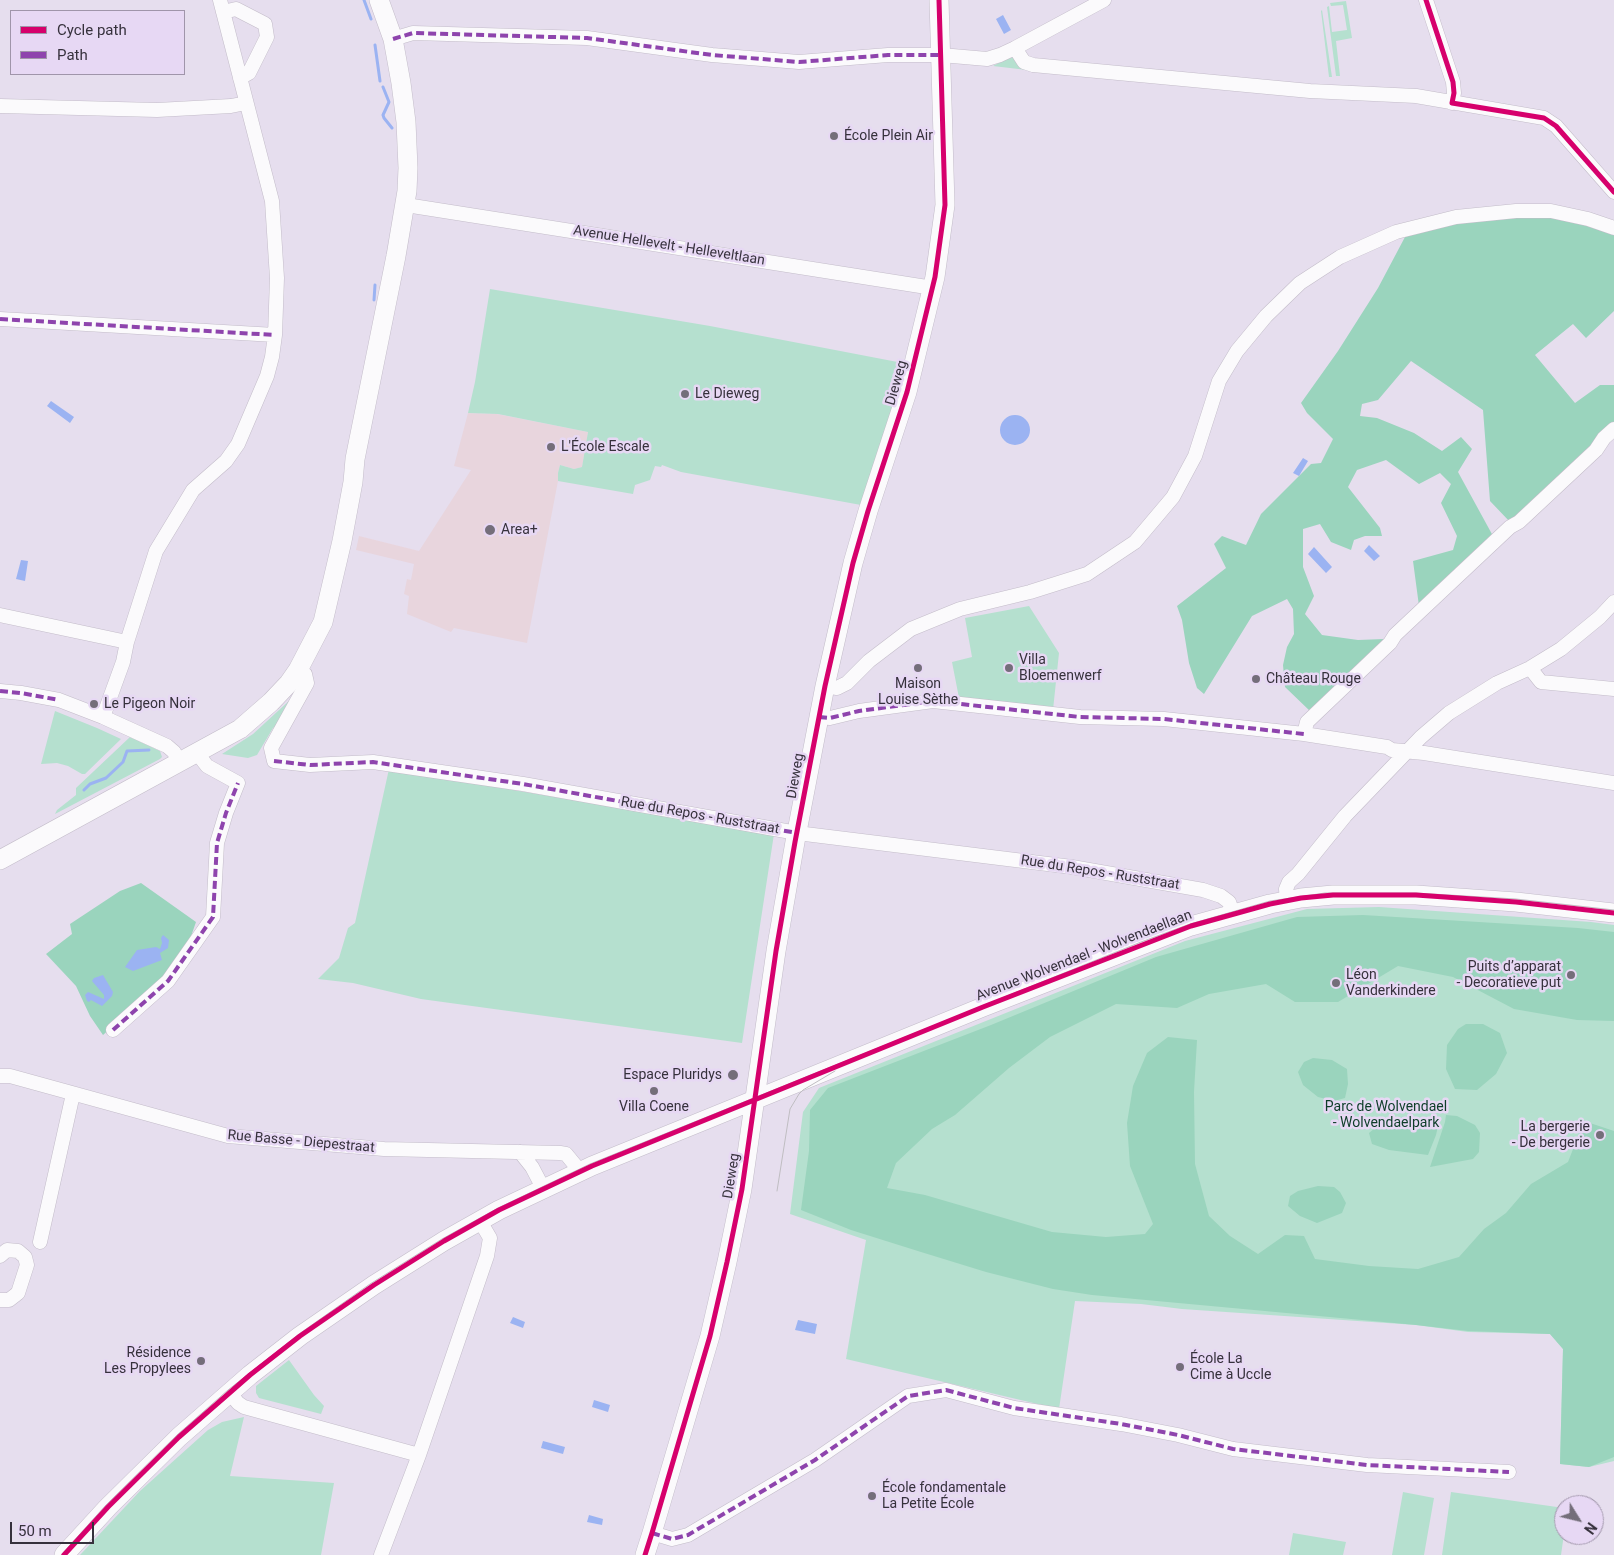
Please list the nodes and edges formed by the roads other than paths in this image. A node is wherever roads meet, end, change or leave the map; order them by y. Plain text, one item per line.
1 (379, 0) edge
2 (389, 0) edge
3 (939, 0) edge
4 (1104, 0) edge
5 (1426, 0) edge
6 (222, 6) edge
7 (390, 32) junction
8 (1015, 48) junction
9 (941, 55) junction
10 (240, 78) junction
11 (246, 102) junction
12 (1452, 103) junction
13 (0, 106) edge
14 (1613, 188) edge
15 (406, 205) junction
16 (1614, 228) edge
17 (933, 288) junction
18 (0, 319) edge
19 (275, 335) junction
20 (1614, 429) edge
21 (1614, 602) edge
22 (0, 615) edge
23 (126, 642) junction
24 (1530, 668) junction
25 (298, 670) junction
26 (825, 686) junction
27 (1614, 688) edge
28 (0, 691) edge
29 (103, 717) junction
30 (819, 717) junction
31 (1304, 734) junction
32 (1406, 752) junction
33 (197, 753) junction
34 (179, 762) junction
35 (1614, 783) edge
36 (797, 833) junction
37 (0, 860) edge
38 (1294, 899) junction
39 (1234, 913) junction
40 (1614, 913) edge
41 (113, 1030) dead end
42 (0, 1076) edge
43 (73, 1094) junction
44 (755, 1100) junction
45 (520, 1152) junction
46 (580, 1171) junction
47 (543, 1188) junction
48 (480, 1221) junction
49 (40, 1242) dead end
50 (0, 1256) edge
51 (0, 1300) edge
52 (230, 1392) junction
53 (419, 1455) junction
54 (1509, 1472) dead end
55 (652, 1533) junction
56 (64, 1555) edge
57 (381, 1555) edge
58 (645, 1555) edge

1 - 7 street
2 - 7 street
3 - 9 street, Dieweg
4 - 8 street
5 - 12 street
6 - 10 street
6 - 10 street
7 - 9 street
7 - 15 street
8 - 9 street
8 - 12 street
9 - 17 street, Dieweg
10 - 11 street
11 - 13 street
11 - 19 street
12 - 14 street
15 - 17 street, Avenue Hellevelt - Helleveltlaan
15 - 25 street
16 - 26 street
17 - 26 street, Dieweg
18 - 19 street
19 - 23 street
20 - 31 street
21 - 24 street
22 - 23 street
23 - 29 street
24 - 27 street
24 - 32 street
25 - 33 street
25 - 36 street, Rue du Repos - Ruststraat
26 - 30 street, Dieweg
28 - 29 street
29 - 34 street
30 - 31 street
30 - 36 street, Dieweg
31 - 32 street
32 - 35 street
32 - 38 street
33 - 34 street
33 - 41 street
34 - 37 street
36 - 39 street, Rue du Repos - Ruststraat
36 - 44 street, Dieweg
38 - 39 street, Avenue Wolvendael - Wolvendaellaan
38 - 40 street, Avenue Wolvendael - Wolvendaellaan
39 - 44 street, Avenue Wolvendael - Wolvendaellaan
42 - 43 street, Rue Basse - Diepestraat
43 - 45 street, Rue Basse - Diepestraat
43 - 49 street
44 - 46 street, Avenue Wolvendael - Wolvendaellaan
44 - 55 street, Dieweg
45 - 46 street, Rue Basse - Diepestraat
45 - 47 street
46 - 47 street, Avenue Wolvendael - Wolvendaellaan
47 - 48 street, Avenue Wolvendael - Wolvendaellaan
48 - 52 street, Avenue Wolvendael - Wolvendaellaan
48 - 53 street
50 - 51 street
52 - 53 street
52 - 56 street, Avenue Wolvendael - Wolvendaellaan
53 - 57 street
54 - 55 street
55 - 58 street, Dieweg

